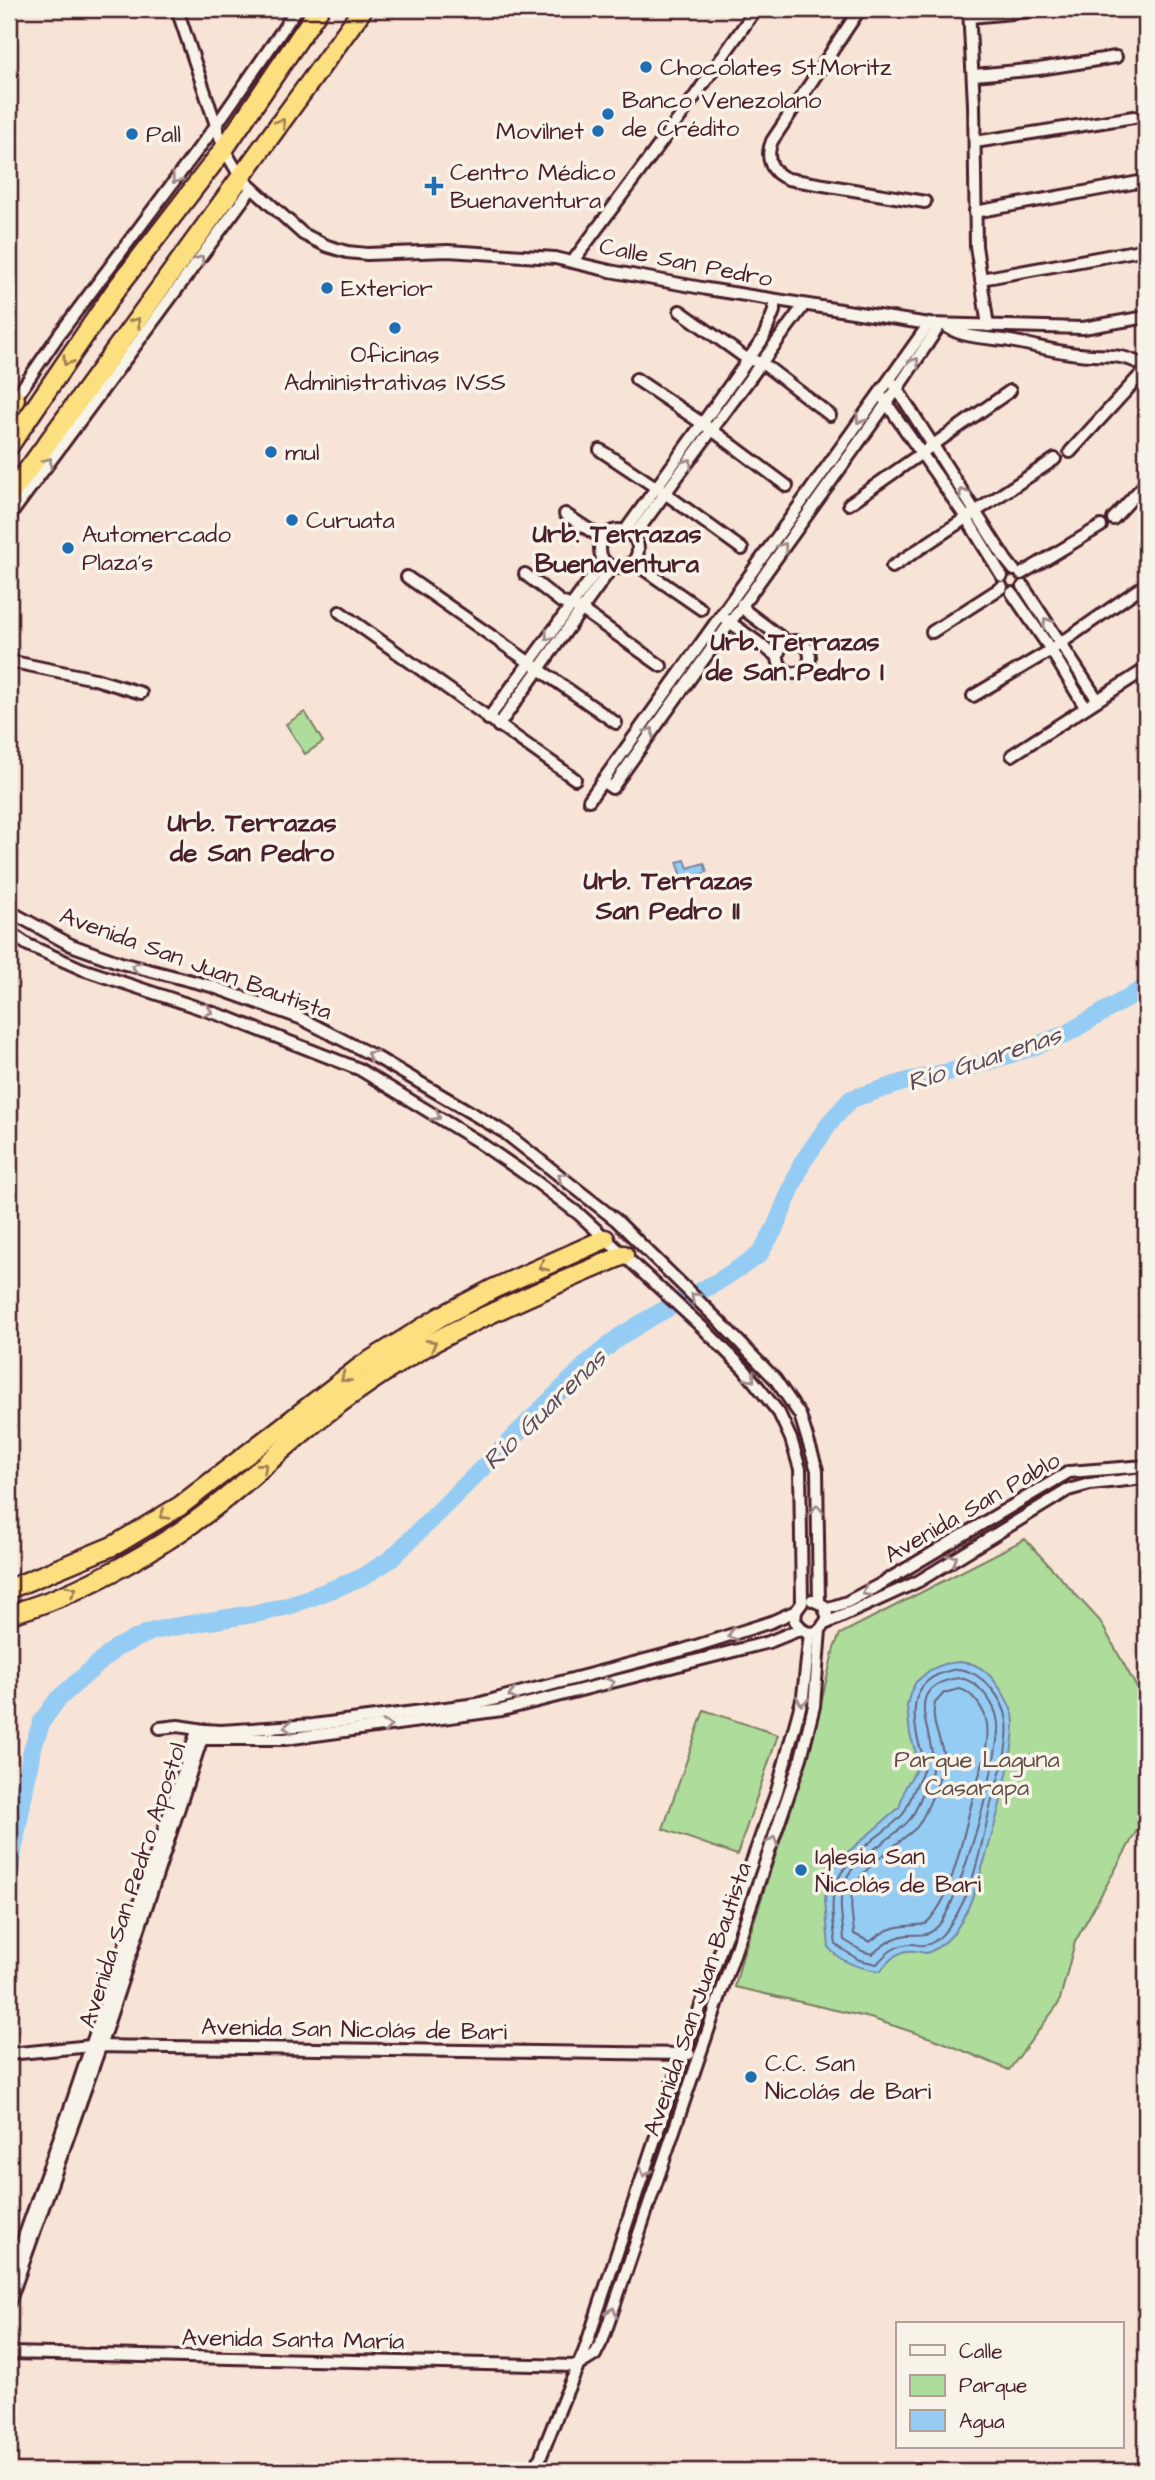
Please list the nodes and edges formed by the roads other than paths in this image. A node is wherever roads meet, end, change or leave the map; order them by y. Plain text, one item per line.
1 (177, 9) edge
2 (298, 9) edge
3 (319, 9) edge
4 (363, 9) edge
5 (756, 9) edge
6 (860, 9) edge
7 (1053, 9) edge
8 (969, 13) edge
9 (1116, 57) dead end
10 (974, 75) junction
11 (1134, 117) dead end
12 (217, 124) junction
13 (975, 142) junction
14 (224, 149) junction
15 (1139, 182) dead end
16 (246, 183) junction
17 (925, 202) dead end
18 (975, 212) junction
19 (229, 218) joint
20 (1146, 248) edge
21 (573, 261) junction
22 (981, 279) junction
23 (774, 300) junction
24 (804, 305) junction
25 (680, 311) dead end
26 (1146, 317) edge
27 (938, 325) junction
28 (988, 326) junction
29 (747, 359) junction
30 (762, 363) junction
31 (1146, 369) edge
32 (889, 378) junction
33 (636, 379) dead end
34 (897, 389) junction
35 (1010, 391) dead end
36 (880, 392) junction
37 (886, 403) junction
38 (11, 407) edge
39 (830, 415) dead end
40 (702, 423) junction
41 (712, 430) junction
42 (9, 446) edge
43 (927, 448) junction
44 (600, 450) dead end
45 (1070, 452) dead end
46 (1055, 459) dead end
47 (1146, 483) edge
48 (787, 486) dead end
49 (661, 491) junction
50 (9, 496) edge
51 (849, 504) dead end
52 (565, 514) dead end
53 (971, 515) junction
54 (9, 517) edge
55 (1113, 519) dead end
56 (1101, 526) dead end
57 (629, 534) junction
58 (603, 539) junction
59 (742, 549) dead end
60 (633, 562) junction
61 (608, 564) junction
62 (892, 567) dead end
63 (525, 574) dead end
64 (407, 577) dead end
65 (1019, 577) junction
66 (1005, 585) junction
67 (1140, 588) dead end
68 (742, 604) junction
69 (577, 607) junction
70 (701, 609) dead end
71 (340, 612) dead end
72 (727, 618) junction
73 (932, 632) dead end
74 (787, 642) junction
75 (1056, 646) junction
76 (778, 655) junction
77 (9, 661) edge
78 (534, 666) junction
79 (661, 666) dead end
80 (1146, 669) edge
81 (141, 693) dead end
82 (973, 696) dead end
83 (1097, 699) junction
84 (1085, 706) junction
85 (493, 722) junction
86 (616, 723) dead end
87 (1012, 755) dead end
88 (616, 770) junction
89 (575, 779) dead end
90 (602, 781) junction
91 (589, 800) dead end
92 (9, 911) edge
93 (9, 932) edge
94 (630, 1234) junction
95 (605, 1238) junction
96 (624, 1255) junction
97 (1146, 1466) edge
98 (1086, 1470) junction
99 (1146, 1479) edge
100 (1090, 1484) junction
101 (9, 1590) edge
102 (822, 1606) junction
103 (799, 1607) junction
104 (9, 1614) edge
105 (815, 1629) junction
106 (160, 1728) dead end
107 (204, 1730) junction
108 (196, 1744) junction
109 (96, 2047) junction
110 (9, 2054) edge
111 (684, 2054) junction
112 (699, 2054) junction
113 (9, 2279) edge
114 (9, 2303) edge
115 (9, 2353) edge
116 (576, 2366) junction
117 (536, 2471) edge

1 - 12 street, Calle San Pedro
2 - 12 street
3 - 14 highway
16 -> 4 highway
5 - 21 street
6 - 17 street
7 - 8 street
8 - 10 street
9 - 10 street
10 - 13 street
11 - 13 street
12 - 14 street, Calle San Pedro
12 -> 38 street
13 - 18 street
14 - 16 street, Calle San Pedro
14 -> 42 highway
15 - 18 street
16 - 19 highway
16 - 21 street, Calle San Pedro
50 -> 16 highway
18 - 22 street
54 -> 19 street
20 - 22 street
21 - 23 street, Calle San Pedro
22 - 28 street
23 - 24 street, Calle San Pedro
23 - 29 street
24 - 27 street, Calle San Pedro
24 - 30 street
25 - 29 street
26 - 28 street, Calle San Pedro
27 - 28 street, Calle San Pedro
27 - 31 street
27 - 32 street
34 -> 27 street
29 - 30 street
29 - 40 street
30 - 39 street
30 - 41 street
31 - 45 street
32 - 34 street
32 - 36 street
33 - 40 street
34 - 37 street
34 - 43 street
35 - 43 street
36 - 37 street
36 -> 72 street
37 - 43 street
68 -> 37 street
40 - 41 street
40 - 49 street
41 - 48 street
49 -> 41 street
43 - 51 street
43 - 53 street
44 - 49 street
46 - 53 street
47 - 55 street
49 - 57 street
49 - 59 street
52 - 58 street
53 - 62 street
53 - 65 street
53 - 66 street
56 - 65 street
57 - 58 street
57 - 60 street
58 - 61 street
60 - 61 street
60 - 70 street
61 - 69 street
63 - 69 street
64 - 78 street
65 - 66 street
65 - 66 street
75 -> 65 street
66 - 73 street
66 - 75 street
67 - 75 street
68 - 72 street
68 - 74 street
69 - 78 street
69 - 79 street
71 - 85 street
72 - 76 street
72 - 88 street
74 - 76 street
74 - 76 street
75 - 82 street
75 - 83 street
75 - 84 street
77 - 81 street
78 - 85 street
78 - 86 street
80 - 83 street
83 - 84 street
84 - 87 street
85 - 89 street
88 - 90 street
88 - 90 street
90 - 91 street
94 -> 92 street, Avenida San Juan Bautista
93 -> 95 street, Avenida San Juan Bautista
94 - 95 street
94 - 96 street
102 -> 94 street, Avenida San Juan Bautista
95 - 96 street, Avenida San Juan Bautista
95 -> 101 highway
96 -> 103 street, Avenida San Juan Bautista
104 -> 96 highway
97 - 98 street, Avenida San Pablo
98 - 100 street
98 -> 102 street, Avenida San Pablo
99 - 100 street, Avenida San Pablo
105 -> 100 street, Avenida San Pablo
102 - 103 street
102 - 105 street, Avenida San Juan Bautista
103 - 105 street, Avenida San Juan Bautista
103 -> 107 street, Avenida San Pedro Apostol
108 -> 105 street, Avenida San Pedro Apostol
105 -> 111 street, Avenida San Juan Bautista
112 -> 105 street, Avenida San Juan Bautista
106 - 107 street
107 - 108 street, Avenida San Pedro Apostol
108 - 109 street, Avenida San Pedro Apostol
109 - 110 street, Avenida San Nicolás de Bari
109 - 111 street, Avenida San Nicolás de Bari
109 - 113 street, Avenida San Pedro Apostol
109 - 114 street, Avenida San Pedro Apostol
111 - 112 street, Avenida San Nicolás de Bari
111 -> 116 street, Avenida San Juan Bautista
116 -> 112 street, Avenida San Juan Bautista
115 - 116 street, Avenida Santa María
116 - 117 street, Avenida San Juan Bautista

